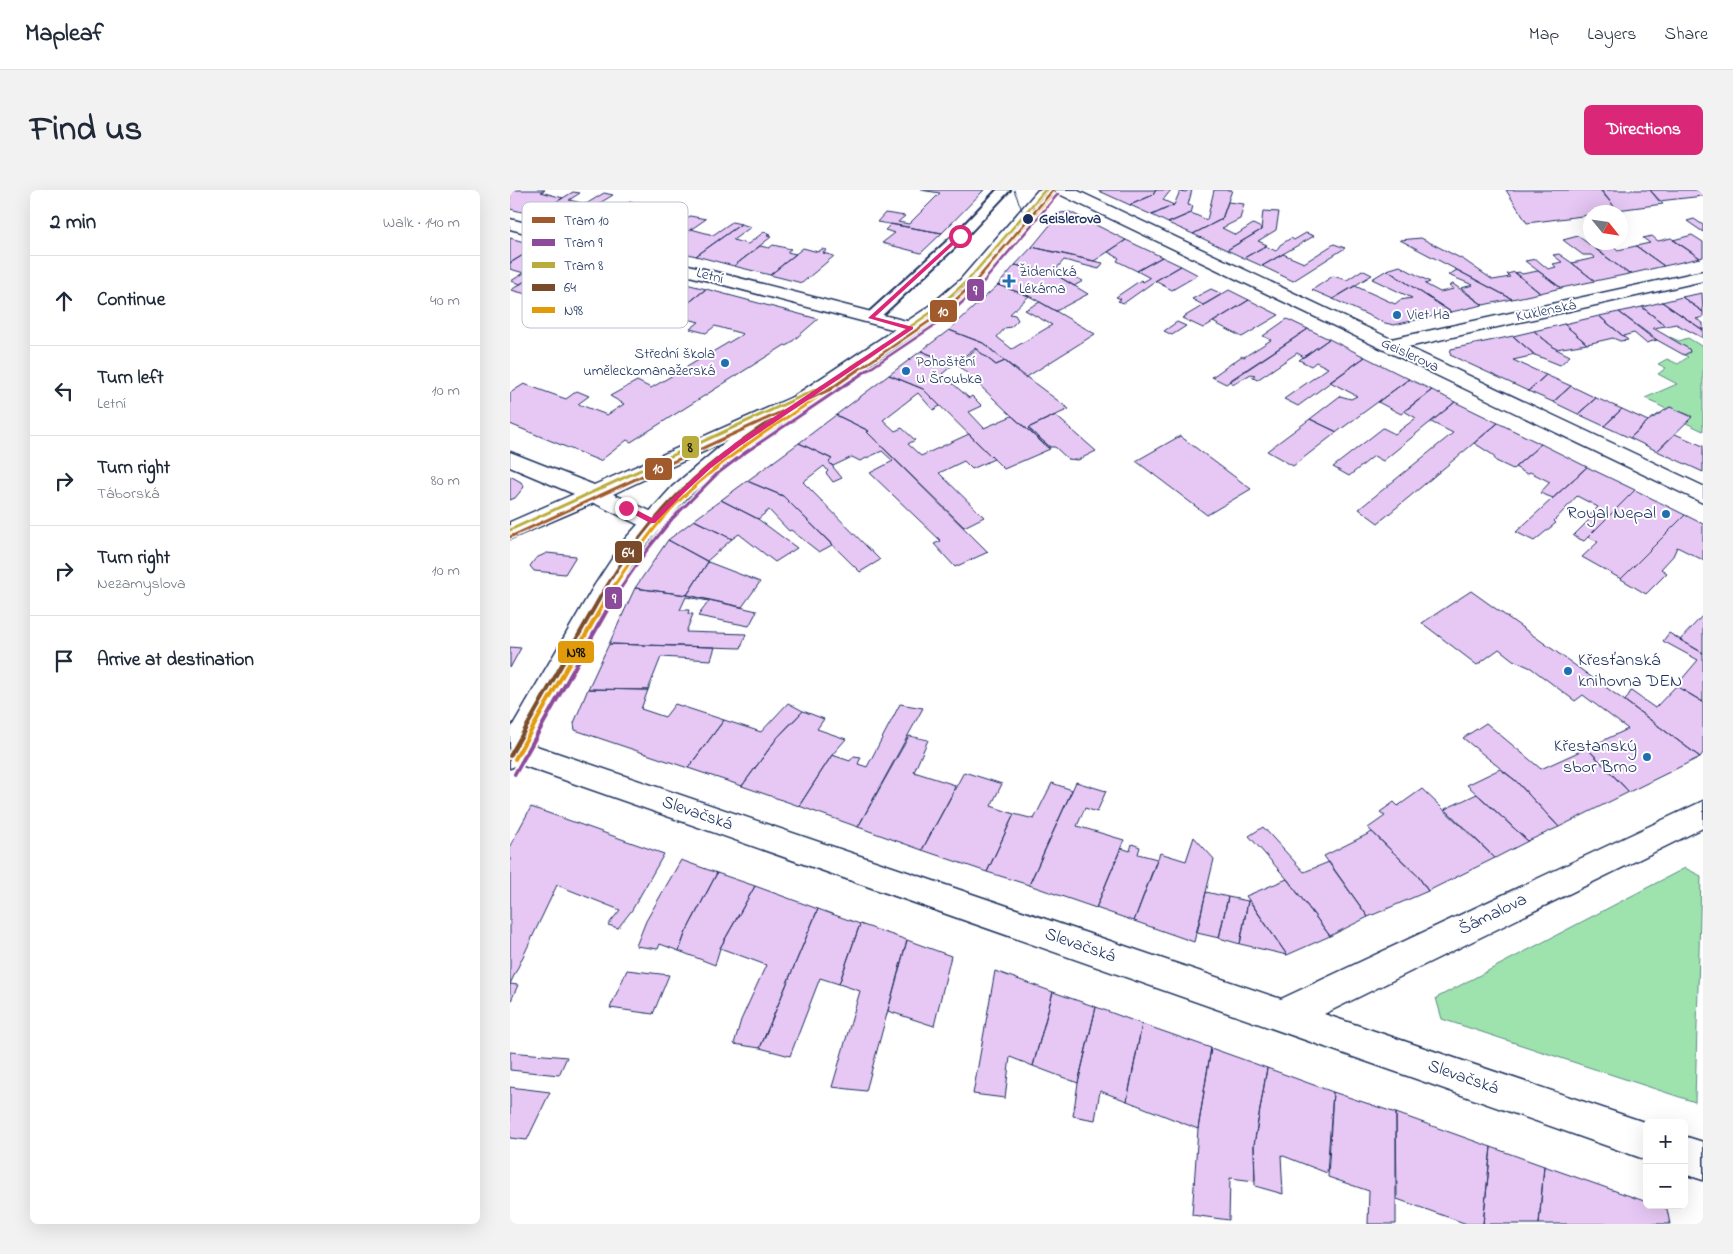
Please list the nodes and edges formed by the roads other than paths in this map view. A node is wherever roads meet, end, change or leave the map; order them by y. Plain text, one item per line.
1 (1004, 190) edge
2 (1047, 190) edge
3 (1063, 190) edge
4 (688, 270) edge
5 (1703, 276) edge
6 (871, 318) junction
7 (911, 328) junction
8 (1390, 346) junction
9 (813, 394) junction
10 (510, 459) edge
11 (594, 494) junction
12 (1703, 495) edge
13 (653, 522) junction
14 (510, 531) edge
15 (511, 753) edge
16 (1703, 814) edge
17 (1283, 1016) junction
18 (1643, 1141) edge
19 (1688, 1156) edge
20 (1703, 1161) edge

1 - 6 lane
2 - 7 street
3 - 8 street, Geislerova
4 - 6 street, Letní
5 - 8 street, Kuklenská
6 - 7 street, Letní
7 - 9 street
8 - 12 street, Geislerova
9 - 11 street
9 - 13 street
10 - 11 street
11 - 13 street
11 - 14 street
13 - 15 street
15 - 17 street, Slevačská
16 - 17 street, Šámalova
17 - 18 street, Slevačská
19 - 20 street

